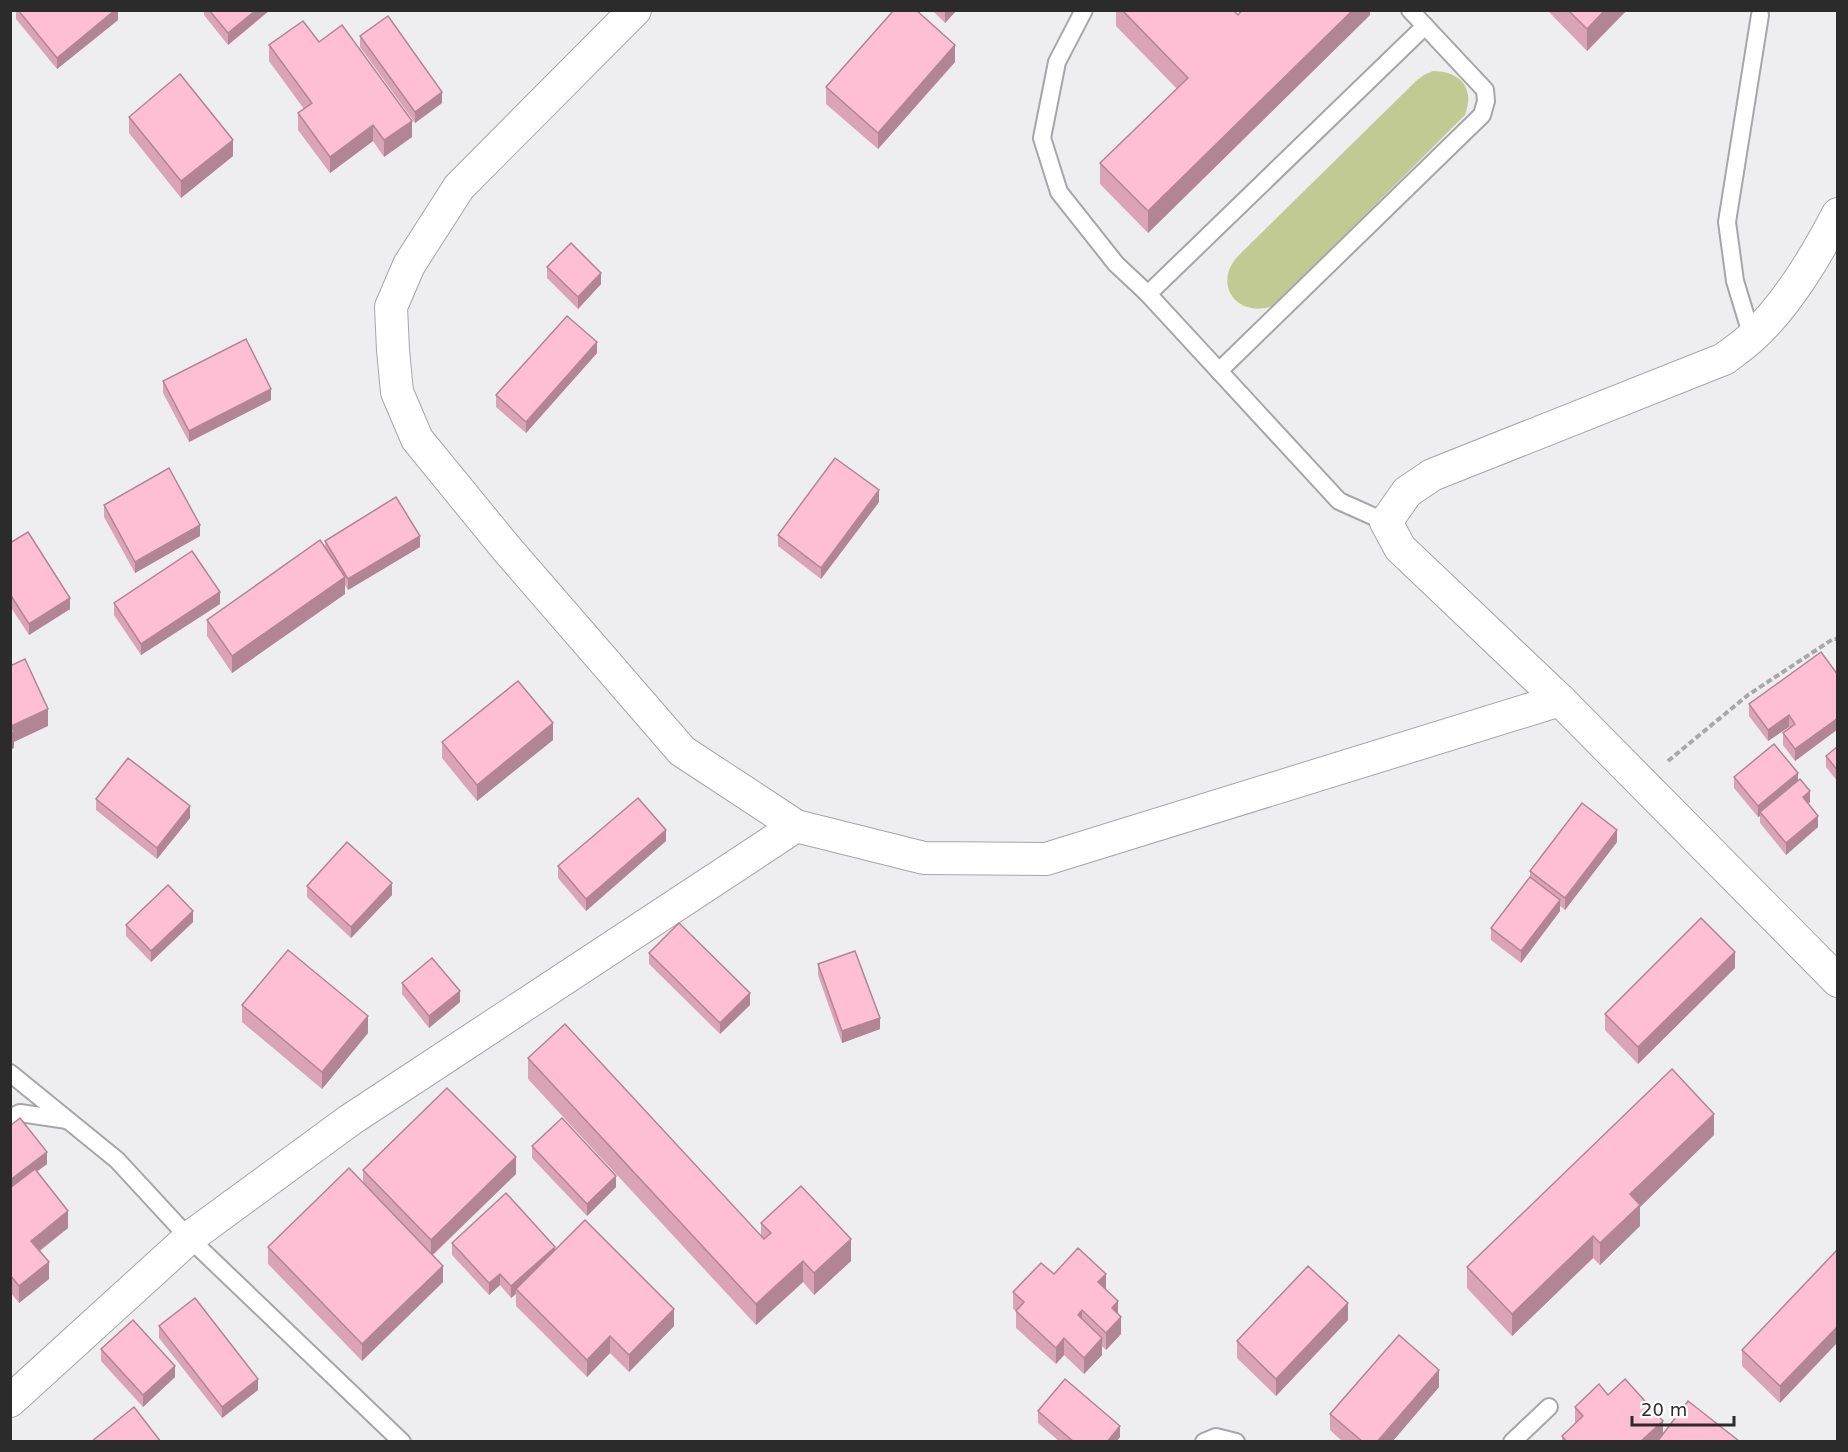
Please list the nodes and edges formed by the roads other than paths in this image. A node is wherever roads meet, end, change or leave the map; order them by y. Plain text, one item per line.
1 (635, 10) edge
2 (1084, 10) edge
3 (1410, 10) edge
4 (1760, 15) dead end
5 (1425, 26) junction
6 (1838, 214) edge
7 (1148, 294) junction
8 (1752, 337) junction
9 (1219, 371) junction
10 (1386, 522) junction
11 (1560, 700) junction
12 (796, 826) junction
13 (1838, 981) edge
14 (10, 1073) edge
15 (10, 1118) edge
16 (68, 1120) junction
17 (189, 1238) junction
18 (10, 1401) edge
19 (1549, 1407) dead end
20 (402, 1442) edge
21 (1204, 1442) edge
22 (1236, 1442) edge
23 (1512, 1442) edge

1 - 12 street
2 - 7 lane
3 - 5 lane
4 - 8 lane
5 - 7 lane
5 - 9 lane
6 - 8 street
7 - 9 lane
8 - 10 street
9 - 10 lane
10 - 11 street
11 - 12 street
11 - 13 street
12 - 17 street
14 - 16 lane
15 - 16 lane
16 - 17 lane
17 - 18 street
17 - 20 lane
19 - 23 lane
21 - 22 lane

